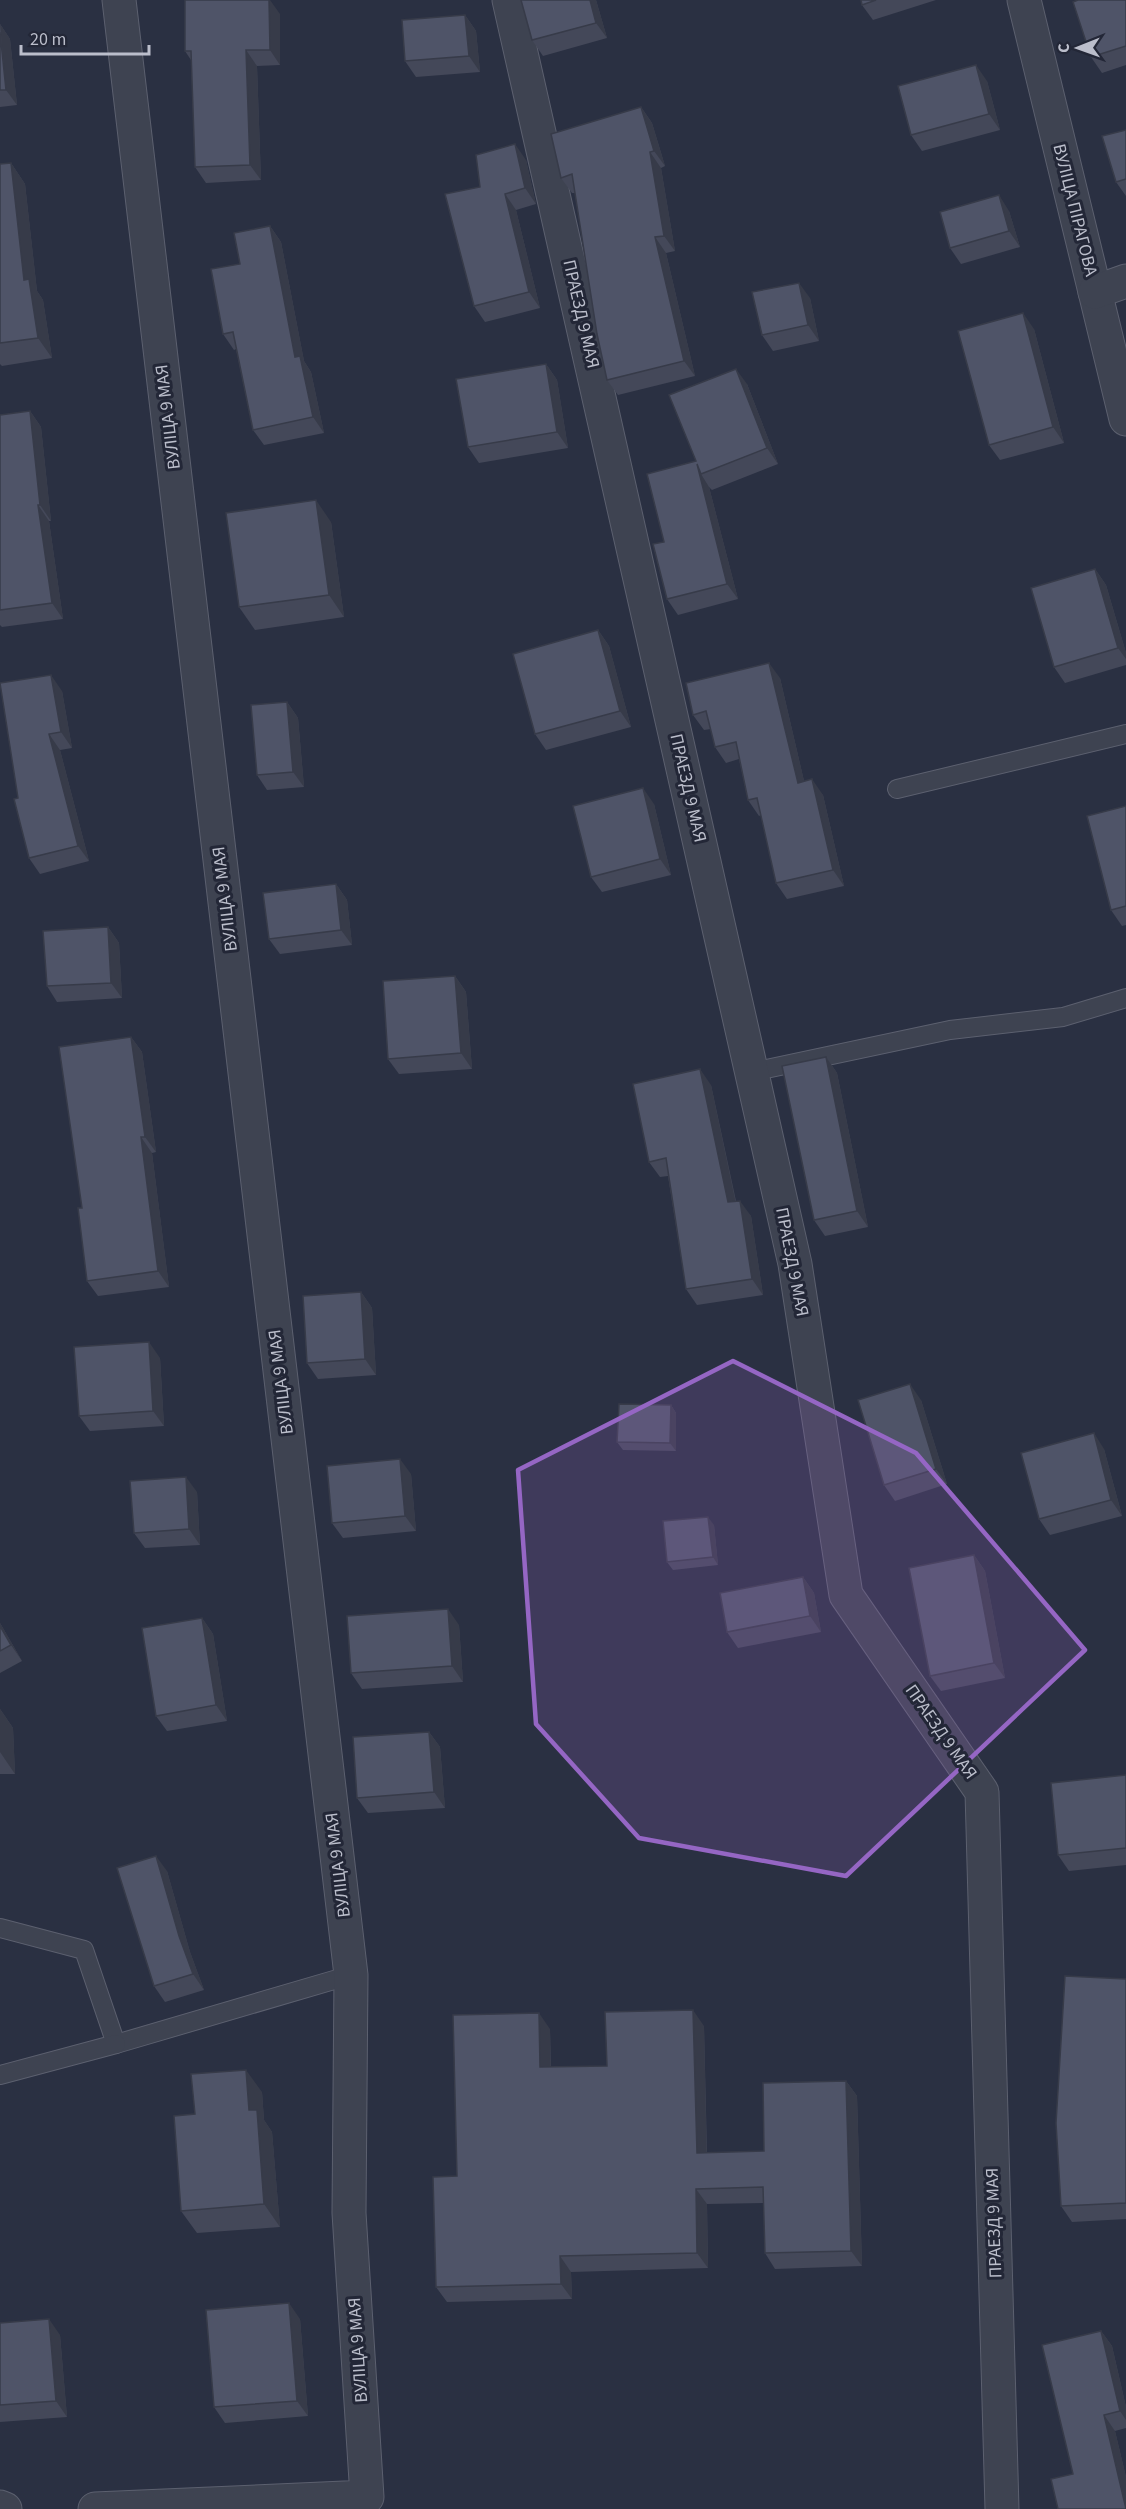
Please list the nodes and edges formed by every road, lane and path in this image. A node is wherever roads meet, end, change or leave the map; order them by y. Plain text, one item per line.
1 (119, 0) edge
2 (509, 0) edge
3 (1024, 0) edge
4 (1126, 281) edge
5 (1095, 292) junction
6 (1126, 419) edge
7 (1126, 734) edge
8 (897, 789) dead end
9 (1126, 998) edge
10 (752, 1072) junction
11 (0, 1928) edge
12 (351, 1975) junction
13 (116, 2044) junction
14 (0, 2075) edge
15 (0, 2507) edge
16 (6, 2509) edge
17 (96, 2509) edge
18 (1002, 2509) edge

1 - 12 street, ВУЛІЦА 9 МАЯ
2 - 10 street, ПРАЕЗД 9 МАЯ
3 - 5 street, ВУЛІЦА ПІРАГОВА
4 - 5 street
5 - 6 street, ВУЛІЦА ПІРАГОВА
7 - 8 lane
9 - 10 lane
10 - 18 street, ПРАЕЗД 9 МАЯ
11 - 13 lane
12 - 13 lane
12 - 17 street, ВУЛІЦА 9 МАЯ
13 - 14 lane
15 - 16 street

